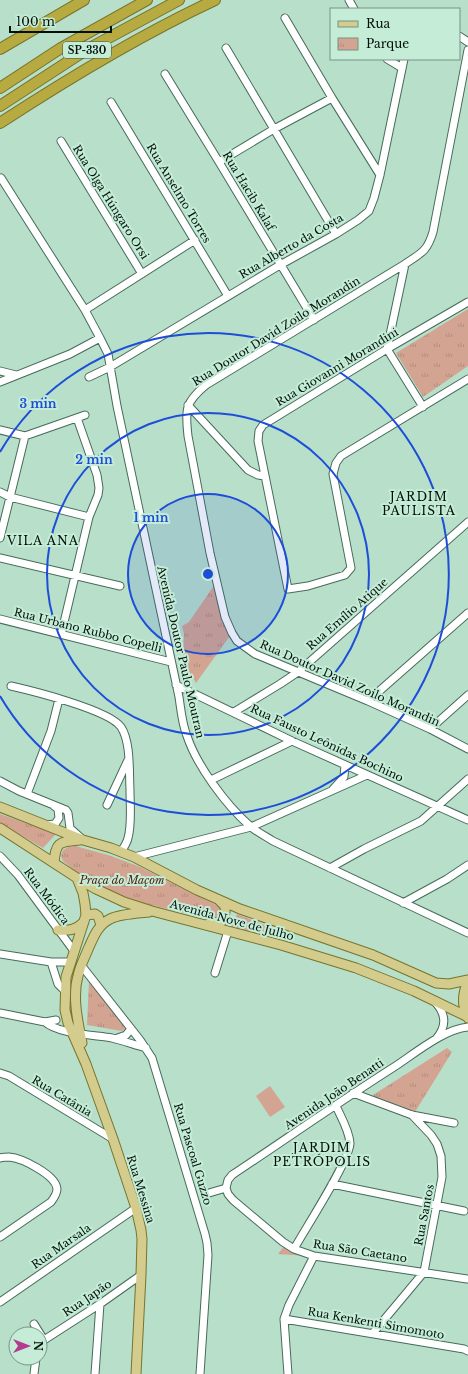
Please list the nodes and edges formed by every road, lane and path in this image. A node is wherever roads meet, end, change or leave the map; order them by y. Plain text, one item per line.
1 (84, 0) edge
2 (147, 0) edge
3 (179, 0) edge
4 (215, 0) edge
5 (286, 18) dead end
6 (226, 48) dead end
7 (0, 49) edge
8 (468, 50) edge
9 (389, 60) edge
10 (404, 60) edge
11 (402, 68) junction
12 (165, 74) dead end
13 (0, 88) edge
14 (332, 98) junction
15 (111, 102) dead end
16 (0, 106) edge
17 (0, 123) edge
18 (274, 129) junction
19 (61, 141) dead end
20 (219, 162) junction
21 (380, 175) junction
22 (1, 178) dead end
23 (336, 234) junction
24 (195, 240) junction
25 (280, 264) junction
26 (405, 264) junction
27 (142, 274) junction
28 (228, 296) junction
29 (468, 302) edge
30 (85, 310) junction
31 (314, 320) junction
32 (100, 338) junction
33 (387, 349) junction
34 (110, 367) junction
35 (0, 371) edge
36 (16, 375) junction
37 (89, 377) dead end
38 (468, 379) edge
39 (0, 382) edge
40 (188, 405) junction
41 (423, 407) junction
42 (85, 415) dead end
43 (76, 418) junction
44 (0, 430) edge
45 (25, 436) junction
46 (265, 476) junction
47 (0, 492) edge
48 (10, 497) junction
49 (89, 517) junction
50 (468, 522) edge
51 (0, 538) edge
52 (0, 558) edge
53 (75, 575) junction
54 (120, 586) dead end
55 (468, 613) edge
56 (0, 619) edge
57 (61, 635) junction
58 (171, 662) junction
59 (298, 672) junction
60 (176, 685) junction
61 (11, 686) dead end
62 (468, 695) edge
63 (59, 699) junction
64 (368, 700) junction
65 (234, 712) junction
66 (430, 729) junction
67 (292, 741) junction
68 (468, 749) edge
69 (129, 758) junction
70 (345, 765) junction
71 (367, 775) junction
72 (468, 779) edge
73 (211, 780) junction
74 (0, 781) edge
75 (330, 792) junction
76 (27, 794) junction
77 (51, 803) junction
78 (107, 805) dead end
79 (438, 806) junction
80 (0, 807) edge
81 (468, 820) edge
82 (46, 826) junction
83 (251, 827) junction
84 (2, 830) edge
85 (83, 840) junction
86 (121, 852) junction
87 (0, 856) edge
88 (134, 857) junction
89 (54, 863) junction
90 (468, 865) edge
91 (330, 868) junction
92 (77, 878) junction
93 (219, 900) junction
94 (403, 903) junction
95 (152, 911) junction
96 (85, 918) junction
97 (202, 924) junction
98 (101, 925) junction
99 (58, 930) junction
100 (228, 931) junction
101 (468, 933) edge
102 (74, 951) junction
103 (0, 954) edge
104 (51, 962) junction
105 (70, 962) junction
106 (81, 965) junction
107 (215, 973) dead end
108 (468, 981) edge
109 (65, 991) junction
110 (432, 1000) junction
111 (66, 1010) junction
112 (0, 1013) edge
113 (468, 1017) edge
114 (56, 1020) junction
115 (45, 1022) junction
116 (468, 1028) edge
117 (59, 1029) junction
118 (131, 1029) junction
119 (76, 1033) junction
120 (115, 1039) junction
121 (435, 1040) junction
122 (146, 1048) junction
123 (0, 1073) edge
124 (353, 1093) junction
125 (336, 1106) junction
126 (412, 1115) junction
127 (454, 1123) dead end
128 (113, 1139) junction
129 (0, 1158) edge
130 (332, 1184) junction
131 (226, 1188) junction
132 (209, 1193) dead end
133 (436, 1205) junction
134 (136, 1208) junction
135 (464, 1211) dead end
136 (0, 1237) edge
137 (294, 1249) junction
138 (314, 1256) junction
139 (424, 1272) junction
140 (141, 1275) junction
141 (468, 1280) edge
142 (0, 1302) edge
143 (100, 1304) junction
144 (284, 1319) junction
145 (373, 1334) junction
146 (48, 1338) edge
147 (466, 1350) edge
148 (94, 1374) edge
149 (136, 1374) edge
150 (200, 1374) edge
151 (288, 1374) edge

1 - 7 highway
2 - 13 highway, SP-330
3 - 16 highway, SP-330
4 - 17 highway
5 - 14 street
6 - 18 street
8 - 26 street, Rua Doutor David Zoilo Morandin
9 - 11 street
10 - 11 street, Rua Alberto da Costa
11 - 21 street, Rua Alberto da Costa
12 - 20 street, Rua Hacib Kalaf
14 - 18 street
14 - 21 street
15 - 24 street, Rua Anselmo Torres
18 - 20 street
18 - 23 street
19 - 27 street, Rua Olga Húngaro Orsi
20 - 25 street, Rua Hacib Kalaf
21 - 23 street, Rua Alberto da Costa
22 - 30 street, Avenida Doutor Paulo Moutran
23 - 25 street, Rua Alberto da Costa
24 - 27 street
24 - 28 street, Rua Anselmo Torres
25 - 28 street, Rua Alberto da Costa
25 - 31 street, Rua Hacib Kalaf
26 - 31 street, Rua Doutor David Zoilo Morandin
26 - 33 street
27 - 30 street
28 - 34 street, Rua Alberto da Costa
29 - 33 street, Rua Giovanni Morandini
30 - 32 street, Avenida Doutor Paulo Moutran
31 - 40 street, Rua Doutor David Zoilo Morandin
32 - 34 street, Avenida Doutor Paulo Moutran
32 - 36 street
33 - 41 street
33 - 46 street, Rua Giovanni Morandini
34 - 37 street, Rua Alberto da Costa
34 - 58 street, Avenida Doutor Paulo Moutran
35 - 36 street
36 - 39 street
38 - 41 street
40 - 46 street
40 - 59 street, Rua Doutor David Zoilo Morandin
41 - 46 street, Rua Giovanni Morandini
42 - 43 street
43 - 45 street
43 - 49 street
44 - 45 street
45 - 48 street
47 - 48 street
48 - 49 street
48 - 51 street
49 - 53 street
50 - 59 street, Rua Emílio Atique
52 - 53 street
53 - 54 street
53 - 57 street
55 - 64 street
56 - 57 street, Rua Urbano Rubbo Copelli
57 - 58 street, Rua Urbano Rubbo Copelli
58 - 60 street, Avenida Doutor Paulo Moutran
59 - 64 street, Rua Doutor David Zoilo Morandin
59 - 65 street, Rua Emílio Atique
60 - 65 street, Rua Fausto Leônidas Bochino
60 - 73 street, Avenida Doutor Paulo Moutran
61 - 63 street
62 - 66 street
63 - 69 street
63 - 76 street
64 - 66 street, Rua Doutor David Zoilo Morandin
65 - 67 street, Rua Fausto Leônidas Bochino
66 - 68 street, Rua Doutor David Zoilo Morandin
67 - 70 street, Rua Fausto Leônidas Bochino
67 - 73 street
69 - 78 street
69 - 86 street
70 - 71 street, Rua Fausto Leônidas Bochino
70 - 75 street
71 - 75 street
71 - 79 street, Rua Fausto Leônidas Bochino
72 - 79 street
73 - 83 street, Avenida Doutor Paulo Moutran
74 - 76 street
75 - 83 street
76 - 77 street
77 - 82 street
77 - 85 street
79 - 81 street, Rua Fausto Leônidas Bochino
79 - 91 street
80 - 82 main road, Avenida Nove de Julho
82 - 85 main road, Avenida Nove de Julho
83 - 88 street
83 - 91 street, Avenida Doutor Paulo Moutran
84 - 89 main road, Avenida Nove de Julho
85 - 86 main road, Avenida Nove de Julho
85 - 89 main road
86 - 88 main road, Avenida Nove de Julho
87 - 99 street, Rua Módica
88 - 93 main road, Avenida Nove de Julho
89 - 92 main road, Avenida Nove de Julho
90 - 94 street
91 - 94 street, Avenida Doutor Paulo Moutran
92 - 95 main road, Avenida Nove de Julho
92 - 96 main road, Rua Messina
93 - 97 main road
93 - 108 main road, Avenida Nove de Julho
94 - 101 street, Avenida Doutor Paulo Moutran
95 - 97 main road, Avenida Nove de Julho
95 - 98 main road
96 - 98 main road
96 - 99 main road
96 - 102 main road, Rua Messina
97 - 100 main road, Avenida Nove de Julho
98 - 106 main road, Rua Messina
99 - 102 street, Rua Módica
100 - 107 street
100 - 110 main road, Avenida Nove de Julho
102 - 105 main road, Rua Messina
103 - 104 street
104 - 105 street
104 - 109 street
105 - 109 main road, Rua Messina
106 - 118 street, Rua Pascoal Guzzo
106 - 119 main road, Rua Messina
108 - 113 main road
109 - 111 main road, Rua Messina
110 - 113 main road, Avenida Nove de Julho
110 - 121 street
111 - 114 street
111 - 119 main road, Rua Messina
112 - 115 street
114 - 115 street
114 - 117 street
115 - 117 street
116 - 121 street, Avenida João Benatti
117 - 119 street
118 - 120 street
118 - 122 street, Rua Pascoal Guzzo
119 - 120 street
119 - 128 main road, Rua Messina
120 - 122 street
121 - 124 street, Avenida João Benatti
122 - 150 street, Rua Pascoal Guzzo
123 - 128 street, Rua Catânia
124 - 125 street, Avenida João Benatti
124 - 126 street
125 - 130 street
125 - 131 street, Avenida João Benatti
126 - 127 street
126 - 133 street, Rua Santos
128 - 134 main road, Rua Messina
129 - 136 street
130 - 133 street
130 - 137 street
131 - 132 street
131 - 137 street, Rua São Caetano
133 - 135 street
133 - 139 street, Rua Santos
134 - 140 main road, Rua Messina
134 - 142 street, Rua Marsala
137 - 138 street, Rua São Caetano
138 - 139 street, Rua São Caetano
138 - 144 street
139 - 141 street, Rua São Caetano
139 - 145 street, Rua Santos
140 - 143 street, Rua Japão
140 - 149 main road, Rua Messina
143 - 146 street, Rua Japão
143 - 148 street
144 - 145 street, Rua Kenkenti Simomoto
144 - 151 street
145 - 147 street, Rua Kenkenti Simomoto

